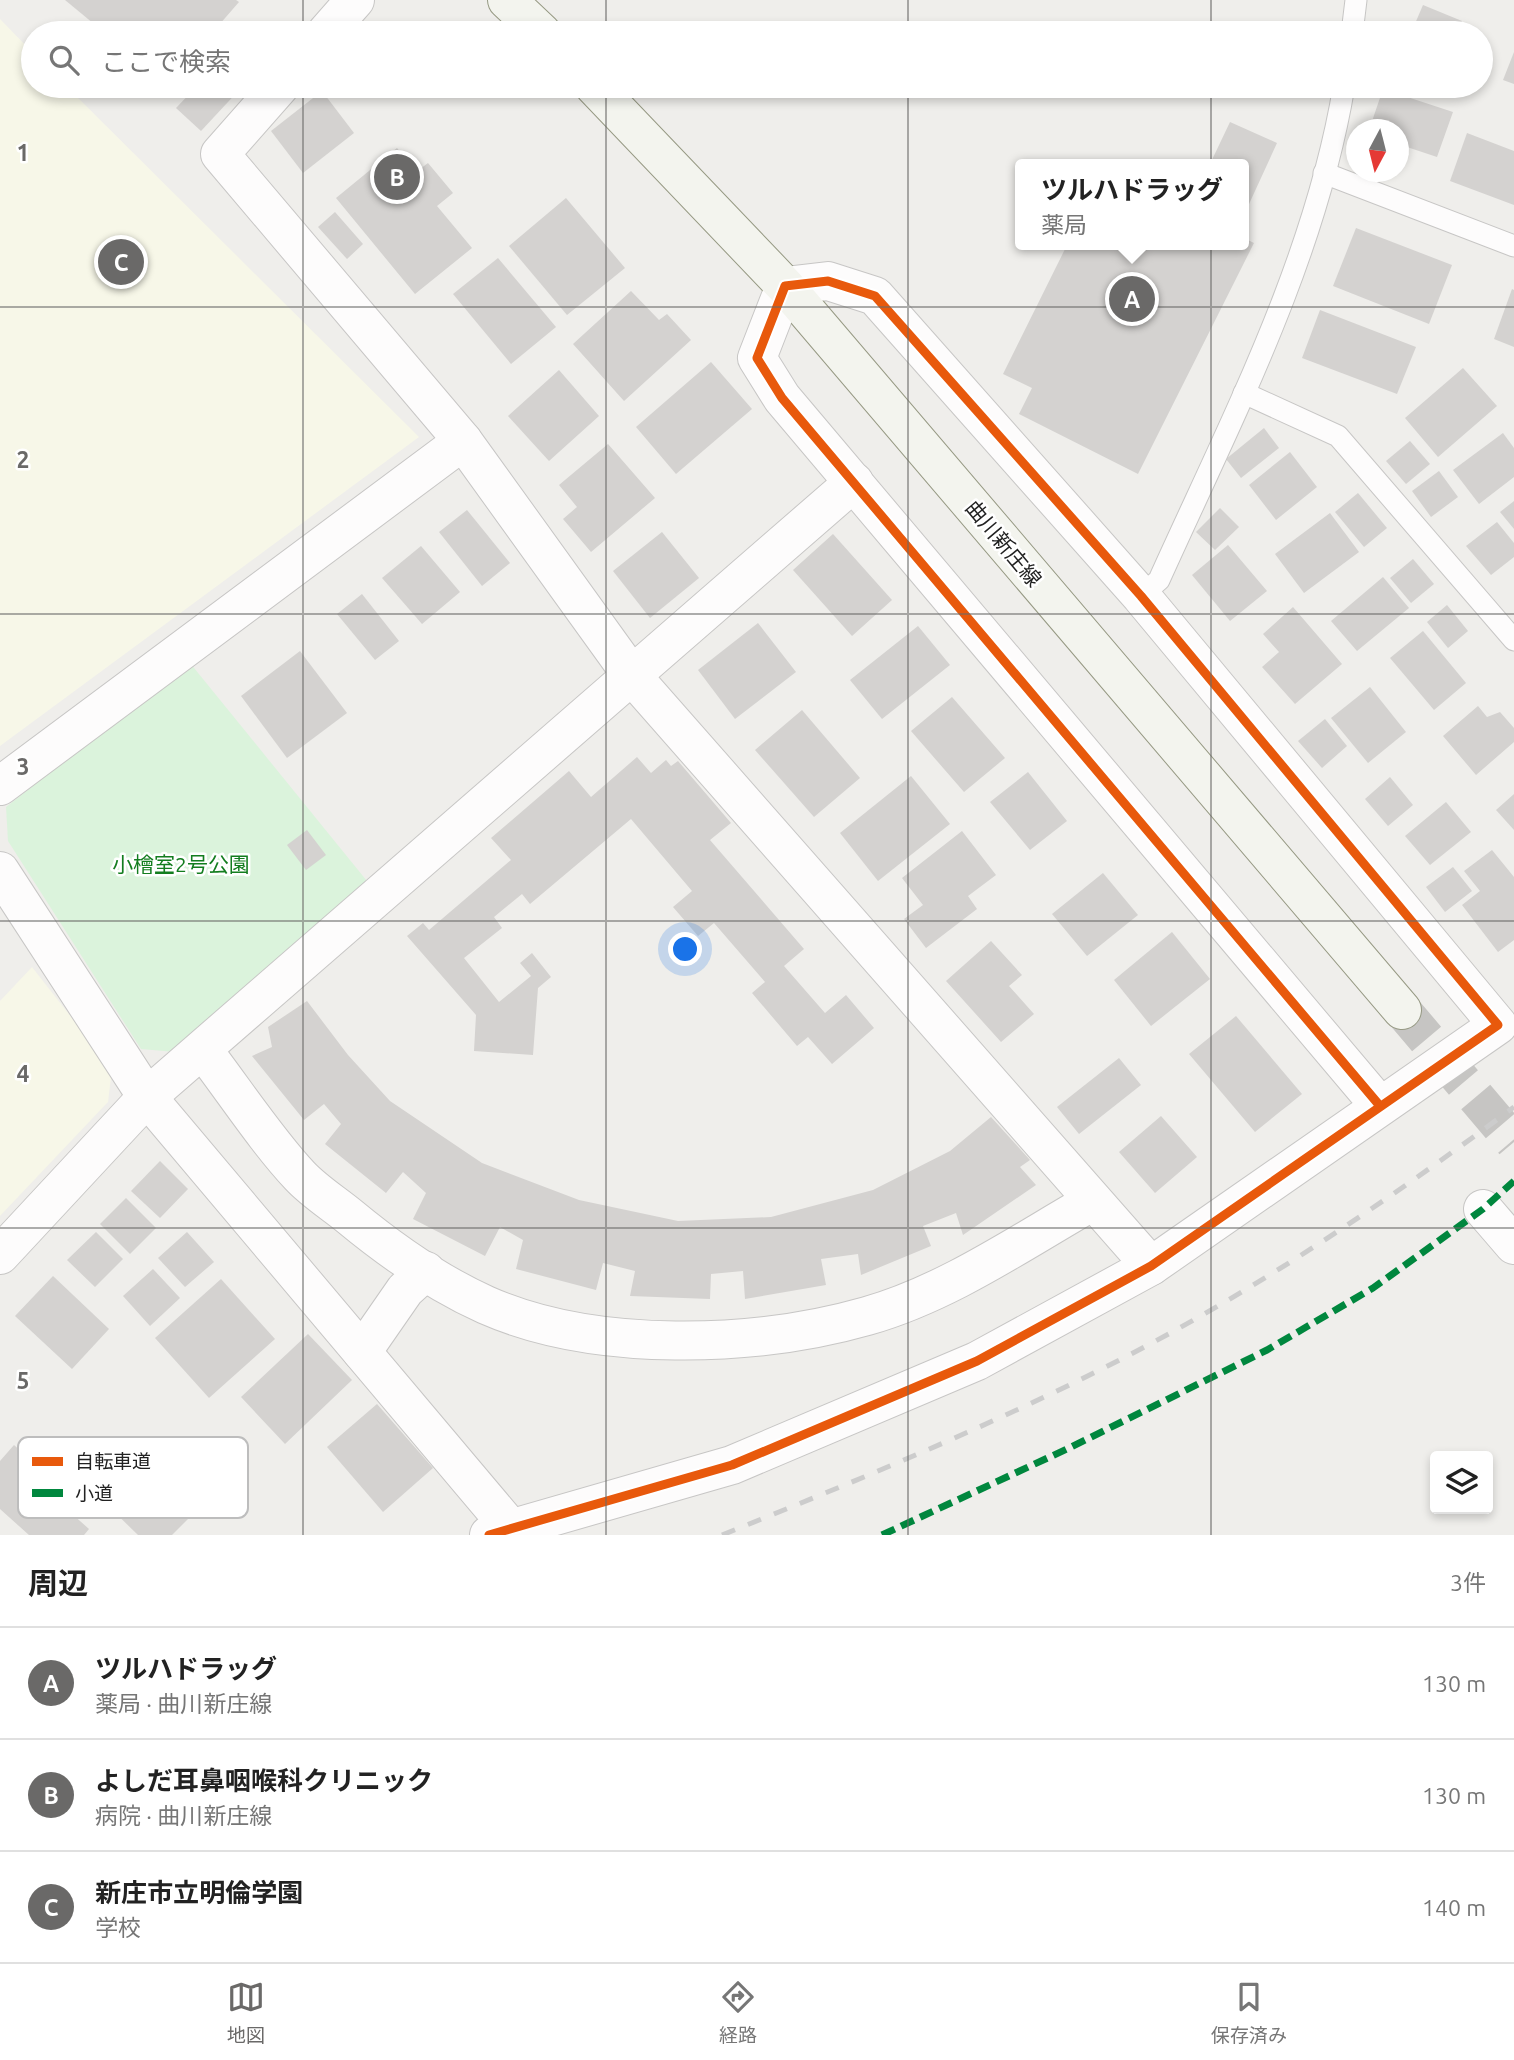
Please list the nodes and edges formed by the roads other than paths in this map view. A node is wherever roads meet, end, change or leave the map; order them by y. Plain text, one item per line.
1 (355, 0) edge
2 (507, 0) edge
3 (1356, 0) edge
4 (337, 21) edge
5 (529, 21) edge
6 (1353, 21) edge
7 (270, 98) edge
8 (605, 98) edge
9 (1342, 98) edge
10 (1324, 173) junction
11 (1514, 246) edge
12 (785, 286) junction
13 (1244, 393) junction
14 (463, 441) junction
15 (854, 482) junction
16 (1141, 596) junction
17 (1510, 626) edge
18 (633, 677) junction
19 (0, 786) edge
20 (0, 870) edge
21 (1402, 1010) tunnel mouth
22 (1506, 1018) edge
23 (203, 1050) junction
24 (147, 1097) junction
25 (1380, 1106) junction
26 (1093, 1201) junction
27 (1483, 1209) dead end
28 (1514, 1245) edge
29 (0, 1255) edge
30 (1151, 1266) junction
31 (426, 1271) junction
32 (362, 1352) junction
33 (501, 1532) edge

1 - 4 street
2 - 5 main road
3 - 6 lane
7 - 14 street
8 - 12 main road, 曲川新庄線
9 - 10 lane
10 - 11 lane
10 - 13 lane
12 - 15 street
12 - 16 street
12 - 21 main road, 曲川新庄線
13 - 16 lane
13 - 17 lane
14 - 18 street
14 - 19 street
15 - 18 street
15 - 25 street
16 - 22 street
18 - 23 street
18 - 26 street
20 - 24 street
22 - 25 street
23 - 24 street
23 - 31 street
24 - 29 street
24 - 32 street
25 - 30 street
26 - 30 street
26 - 31 street
27 - 28 street
30 - 33 street
31 - 32 street
32 - 33 street

